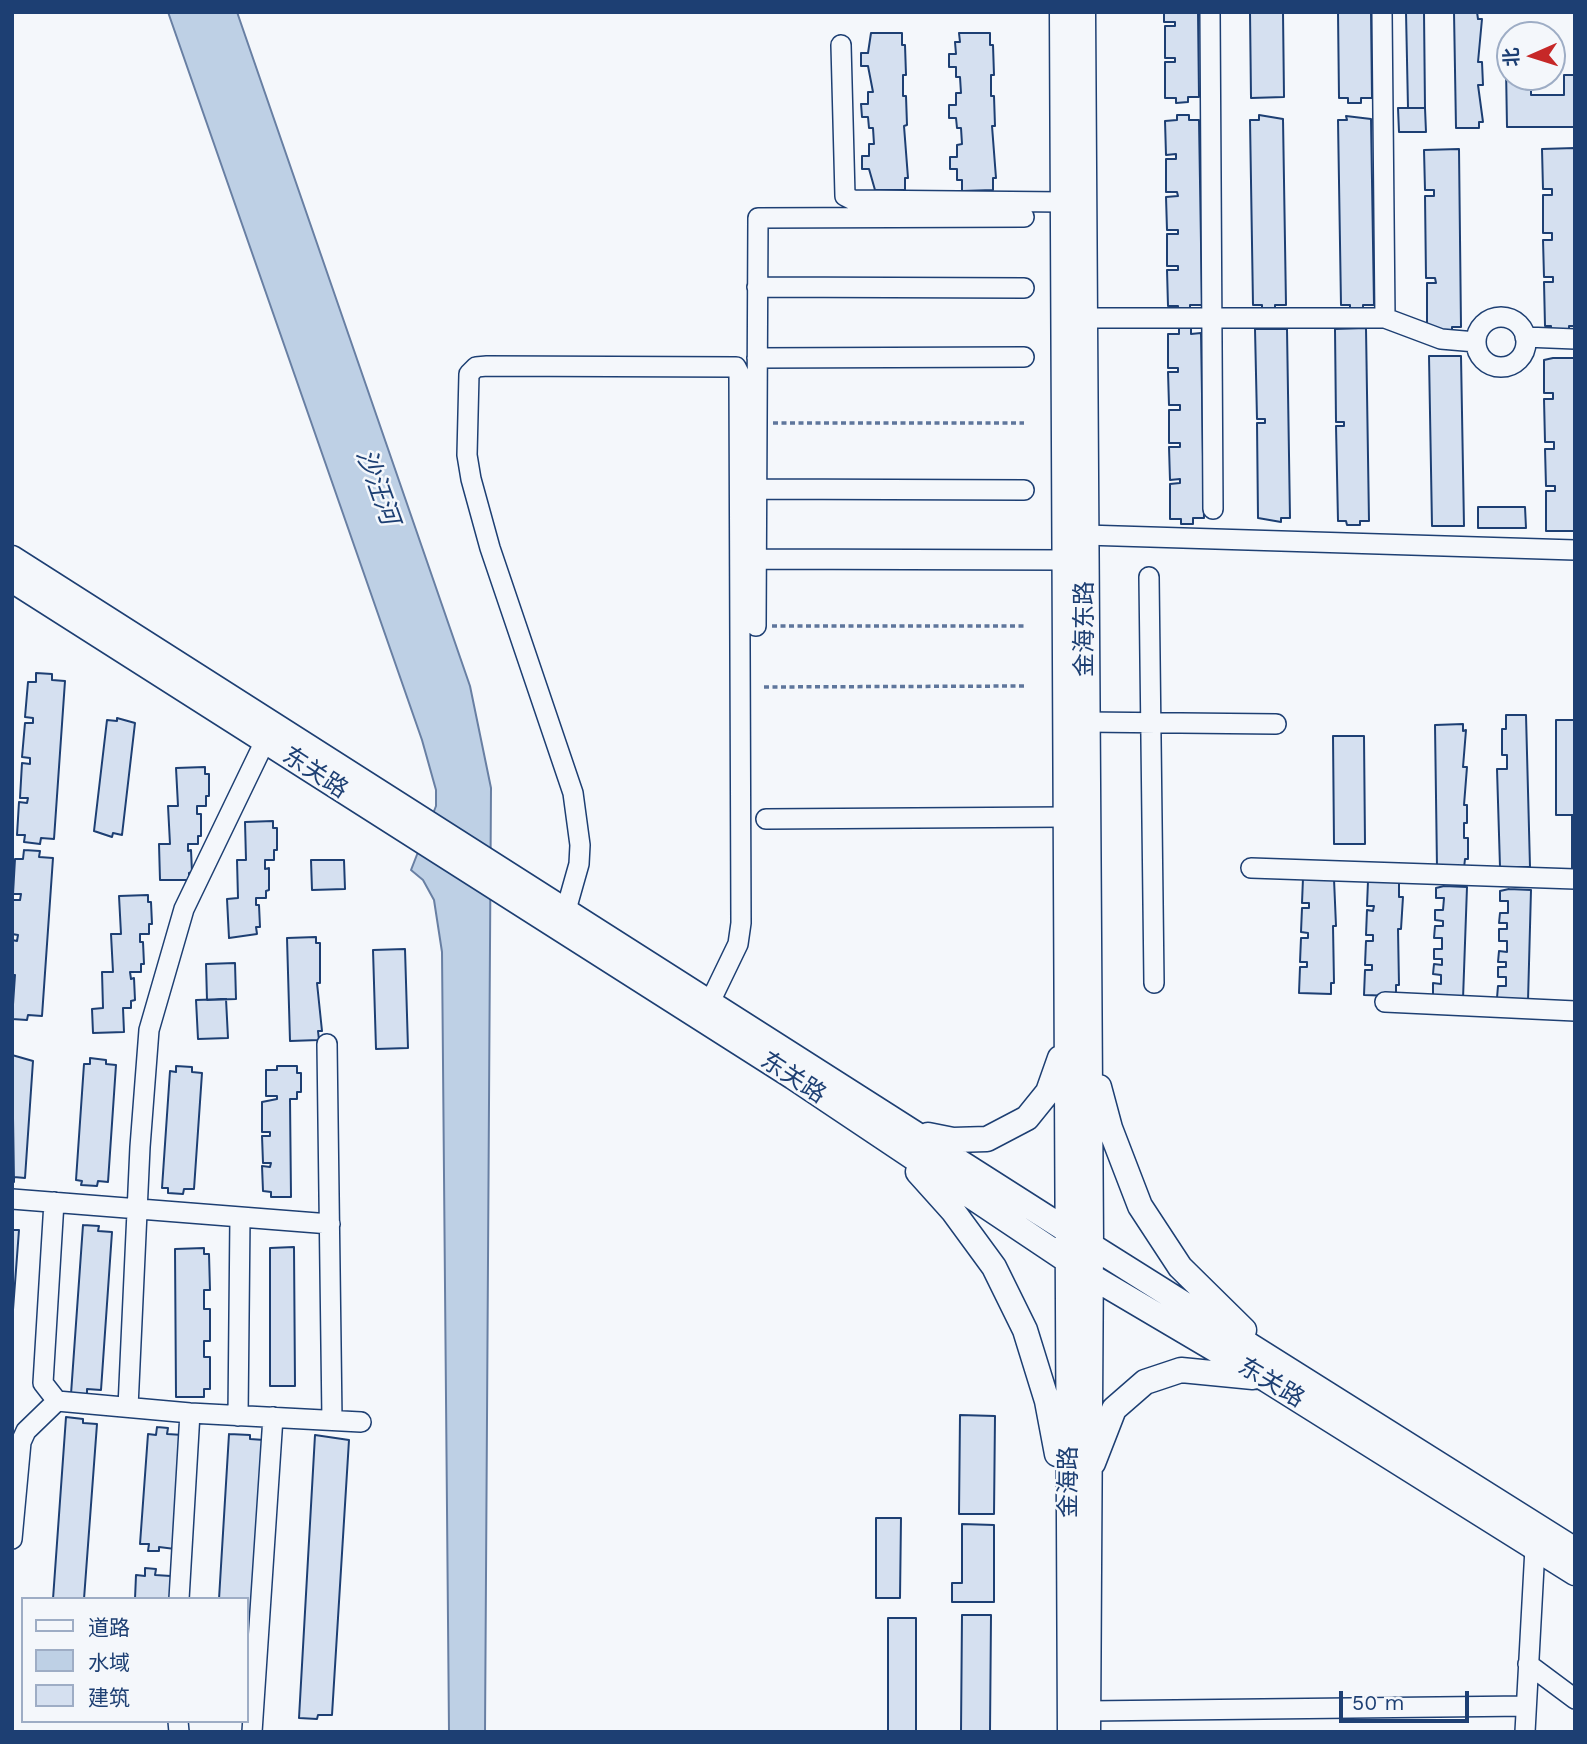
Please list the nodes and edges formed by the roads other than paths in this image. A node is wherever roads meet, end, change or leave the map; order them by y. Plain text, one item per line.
1 (1062, 12) edge
2 (1083, 12) edge
3 (1210, 12) edge
4 (1382, 12) edge
5 (841, 45) dead end
6 (1063, 202) junction
7 (1024, 217) dead end
8 (757, 287) junction
9 (1024, 288) dead end
10 (1084, 318) junction
11 (1212, 318) junction
12 (1385, 318) junction
13 (1525, 337) junction
14 (1575, 339) edge
15 (1476, 342) junction
16 (1024, 357) dead end
17 (757, 358) junction
18 (756, 489) junction
19 (1024, 490) dead end
20 (1213, 509) dead end
21 (1085, 535) junction
22 (1575, 550) edge
23 (12, 558) edge
24 (756, 559) junction
25 (1064, 560) junction
26 (1149, 578) dead end
27 (12, 580) edge
28 (756, 626) road end
29 (1085, 722) junction
30 (1148, 723) junction
31 (1276, 724) dead end
32 (265, 741) junction
33 (1065, 817) junction
34 (766, 819) dead end
35 (1251, 868) dead end
36 (1575, 879) edge
37 (566, 911) junction
38 (1154, 983) dead end
39 (710, 1002) junction
40 (1385, 1002) dead end
41 (1575, 1011) edge
42 (1066, 1038) junction
43 (327, 1044) dead end
44 (1089, 1047) junction
45 (918, 1133) junction
46 (891, 1143) junction
47 (12, 1199) edge
48 (54, 1202) junction
49 (137, 1209) junction
50 (240, 1217) junction
51 (330, 1224) junction
52 (1068, 1231) junction
53 (1091, 1245) junction
54 (1068, 1262) junction
55 (1089, 1275) junction
56 (1274, 1372) junction
57 (57, 1401) junction
58 (128, 1407) junction
59 (190, 1413) junction
60 (238, 1416) junction
61 (273, 1417) junction
62 (332, 1420) junction
63 (361, 1422) dead end
64 (1088, 1476) junction
65 (1069, 1518) junction
66 (12, 1539) edge
67 (1535, 1548) junction
68 (1575, 1550) edge
69 (1575, 1573) edge
70 (179, 1597) edge
71 (1528, 1664) junction
72 (1575, 1699) edge
73 (1526, 1706) junction
74 (1088, 1721) edge
75 (252, 1732) edge
76 (1070, 1732) edge
77 (1525, 1732) edge

1 - 6 main road, 金海东路
2 - 10 main road, 金海东路
3 - 11 street
4 - 12 street
5 - 6 street
6 - 25 main road, 金海东路
7 - 8 street
8 - 9 street
8 - 17 street
10 - 11 street
10 - 21 main road, 金海东路
11 - 12 street
11 - 20 street
12 - 15 street
13 - 14 street
13 - 15 street
13 - 15 street
16 - 17 street
17 - 18 street
18 - 19 street
18 - 24 street
21 - 22 street
21 - 29 main road, 金海东路
23 - 37 main road, 东关路
24 - 25 street
24 - 28 street
25 - 33 main road, 金海东路
26 - 30 street
27 - 32 main road, 东关路
29 - 30 street
29 - 44 main road, 金海东路
30 - 31 street
30 - 38 street
32 - 46 main road, 东关路
32 - 49 street
33 - 34 street
33 - 42 main road, 金海东路
35 - 36 street
37 - 39 main road, 东关路
37 - 39 street
39 - 45 main road, 东关路
40 - 41 street
42 - 45 main road
42 - 52 main road, 金海东路
43 - 51 street
44 - 53 main road, 金海东路
44 - 56 main road
45 - 52 main road, 东关路
46 - 54 main road, 东关路
46 - 65 main road
47 - 48 street
48 - 49 street
48 - 57 street
49 - 50 street
49 - 58 street
50 - 51 street
50 - 60 street
51 - 62 street
52 - 53 main road, 东关路
52 - 54 main road, 金海路
53 - 55 main road, 金海路
53 - 56 main road, 东关路
54 - 55 main road, 东关路
54 - 65 main road, 金海路
55 - 56 main road, 东关路
55 - 64 main road, 金海路
56 - 64 main road
56 - 67 main road, 东关路
56 - 68 main road, 东关路
57 - 58 street
57 - 66 street
58 - 59 street
59 - 60 street
59 - 70 street
60 - 61 street
61 - 62 street
61 - 75 street
62 - 63 street
64 - 74 main road, 金海路
65 - 76 main road, 金海路
67 - 69 main road, 东关路
67 - 71 street
71 - 72 street
71 - 73 street
73 - 74 street
73 - 77 street

